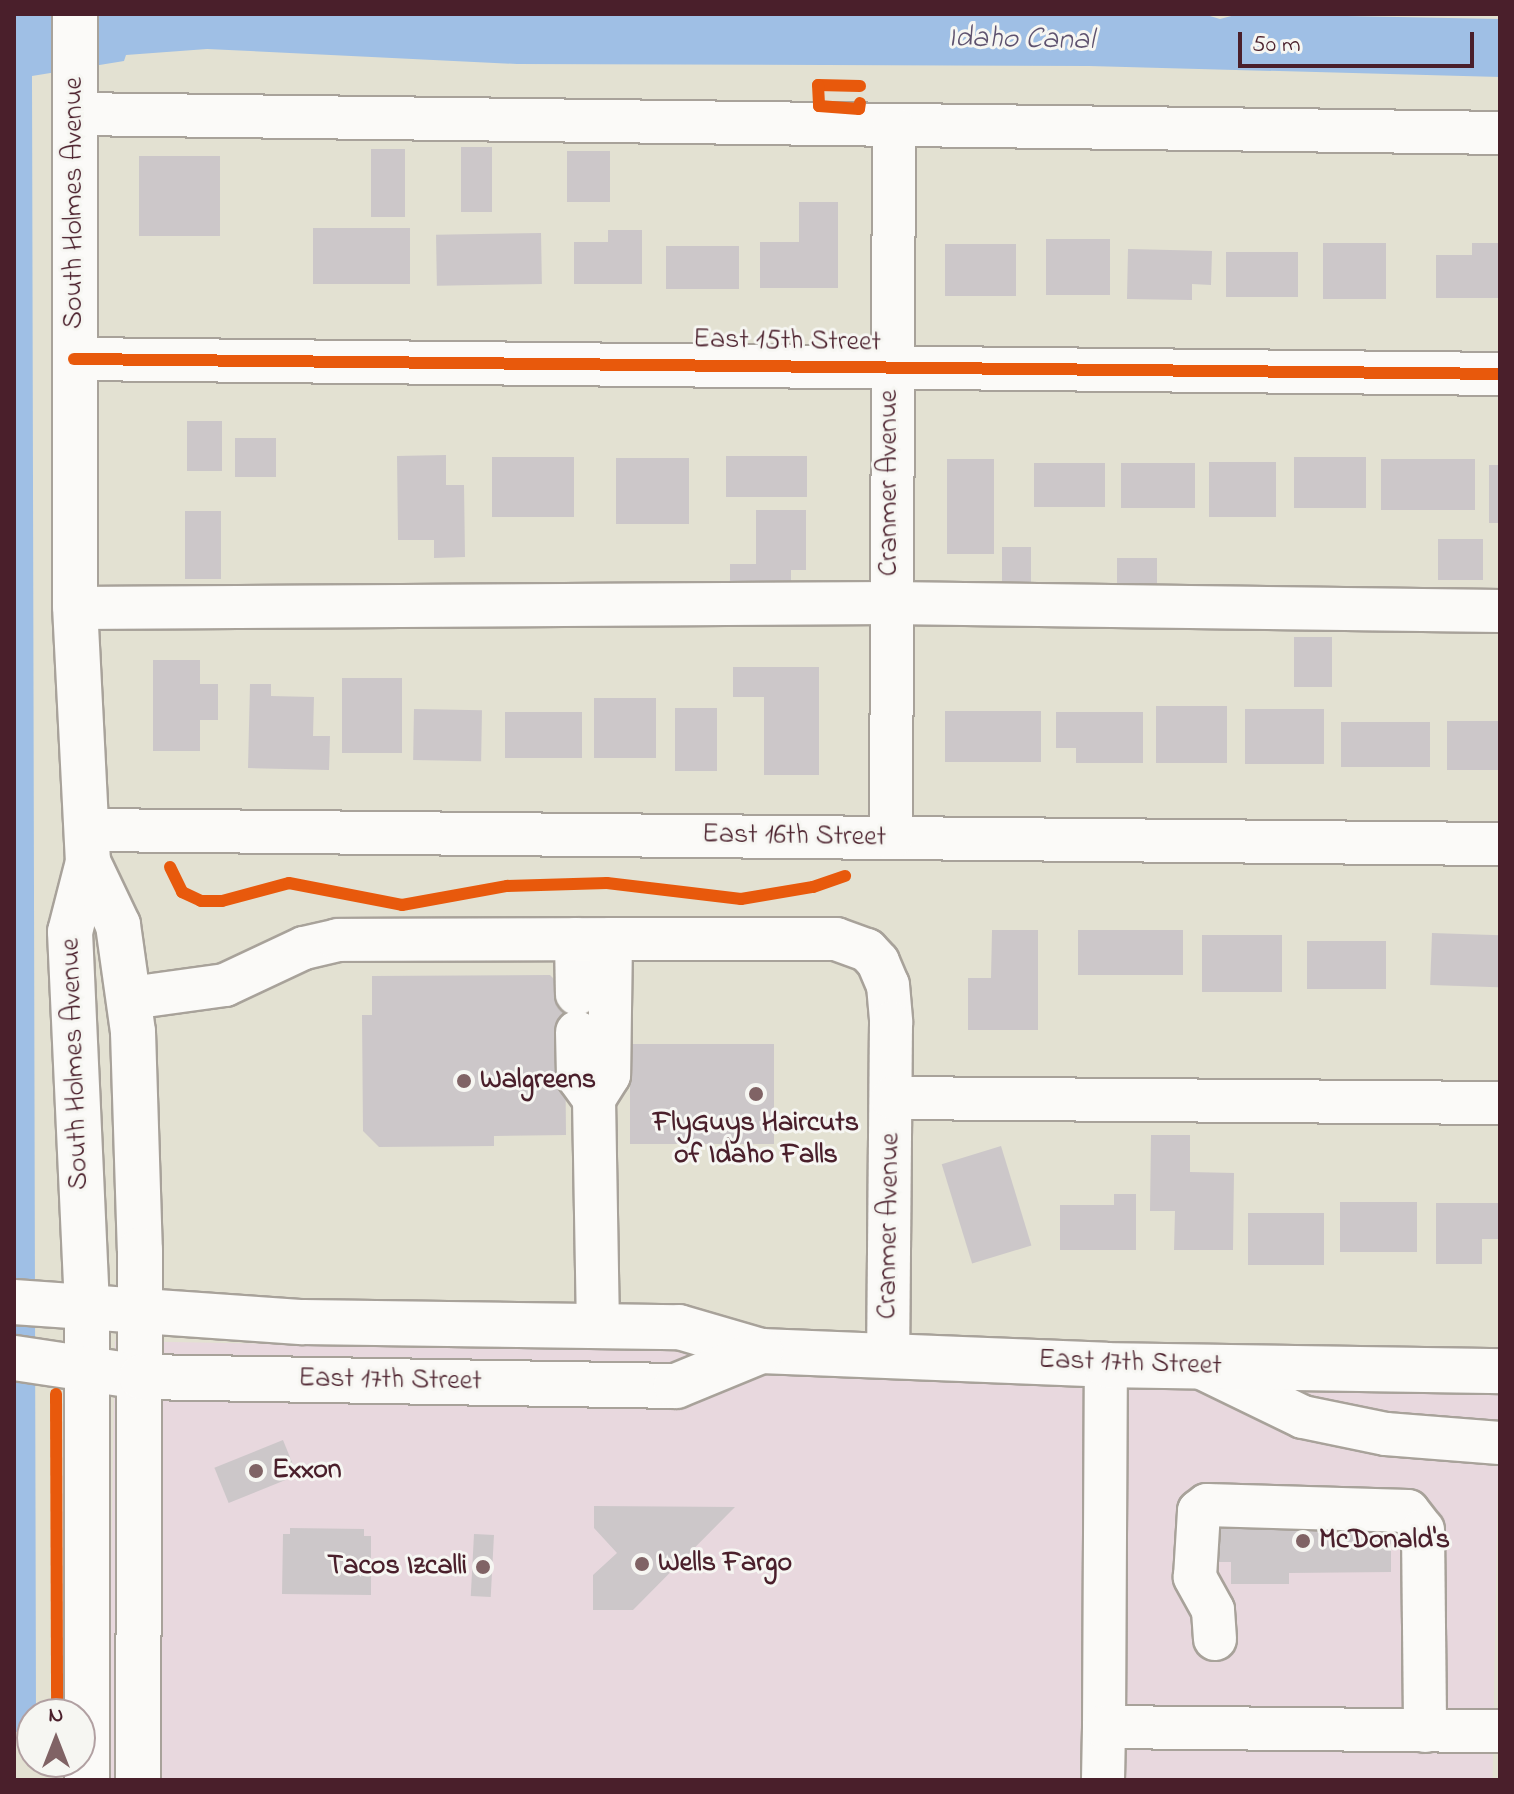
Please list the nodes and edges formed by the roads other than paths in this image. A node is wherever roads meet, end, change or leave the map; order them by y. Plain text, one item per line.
1 (75, 14) edge
2 (74, 94) junction
3 (894, 128) junction
4 (1500, 133) edge
5 (74, 359) junction
6 (891, 367) junction
7 (1500, 374) edge
8 (890, 603) junction
9 (75, 608) junction
10 (1500, 611) edge
11 (891, 838) junction
12 (1500, 844) edge
13 (88, 846) junction
14 (593, 939) junction
15 (131, 998) junction
16 (892, 1098) junction
17 (594, 1099) junction
18 (1500, 1103) edge
19 (22, 1302) edge
20 (87, 1308) junction
21 (140, 1313) junction
22 (598, 1326) junction
23 (761, 1351) junction
24 (888, 1354) junction
25 (29, 1361) edge
26 (1106, 1365) junction
27 (1200, 1367) junction
28 (1500, 1371) edge
29 (87, 1372) junction
30 (141, 1377) junction
31 (1500, 1443) edge
32 (1215, 1639) dead end
33 (1104, 1727) junction
34 (1425, 1731) junction
35 (1500, 1731) edge
36 (87, 1780) edge
37 (138, 1780) edge
38 (1103, 1780) edge

1 - 2 main road, South Holmes Avenue
2 - 3 street
2 - 5 main road, South Holmes Avenue
3 - 4 street
3 - 6 street, Cranmer Avenue
5 - 6 street, East 15th Street
5 - 9 main road, South Holmes Avenue
6 - 7 street, East 15th Street
6 - 8 street, Cranmer Avenue
8 - 9 street
8 - 10 street
8 - 11 street, Cranmer Avenue
9 - 13 main road, South Holmes Avenue
11 - 12 street, East 16th Street
11 - 13 street, East 16th Street
13 - 15 main road
13 - 20 main road, South Holmes Avenue
14 - 15 street, Cranmer Avenue
14 - 16 street, Cranmer Avenue
14 - 17 street
14 - 17 street
15 - 21 main road
16 - 18 street
16 - 24 street, Cranmer Avenue
17 - 22 street
19 - 20 main road, East 17th Street
20 - 21 main road, East 17th Street
20 - 29 main road, South Holmes Avenue
21 - 22 main road, East 17th Street
21 - 30 main road
22 - 23 main road, East 17th Street
23 - 24 main road, East 17th Street
23 - 30 main road, East 17th Street
24 - 26 main road, East 17th Street
25 - 29 main road, East 17th Street
26 - 27 main road, East 17th Street
26 - 33 street
27 - 28 main road, East 17th Street
27 - 31 street
29 - 30 main road, East 17th Street
29 - 36 main road, South Holmes Avenue
30 - 37 main road
32 - 34 street
33 - 34 street
33 - 38 street
34 - 35 street

